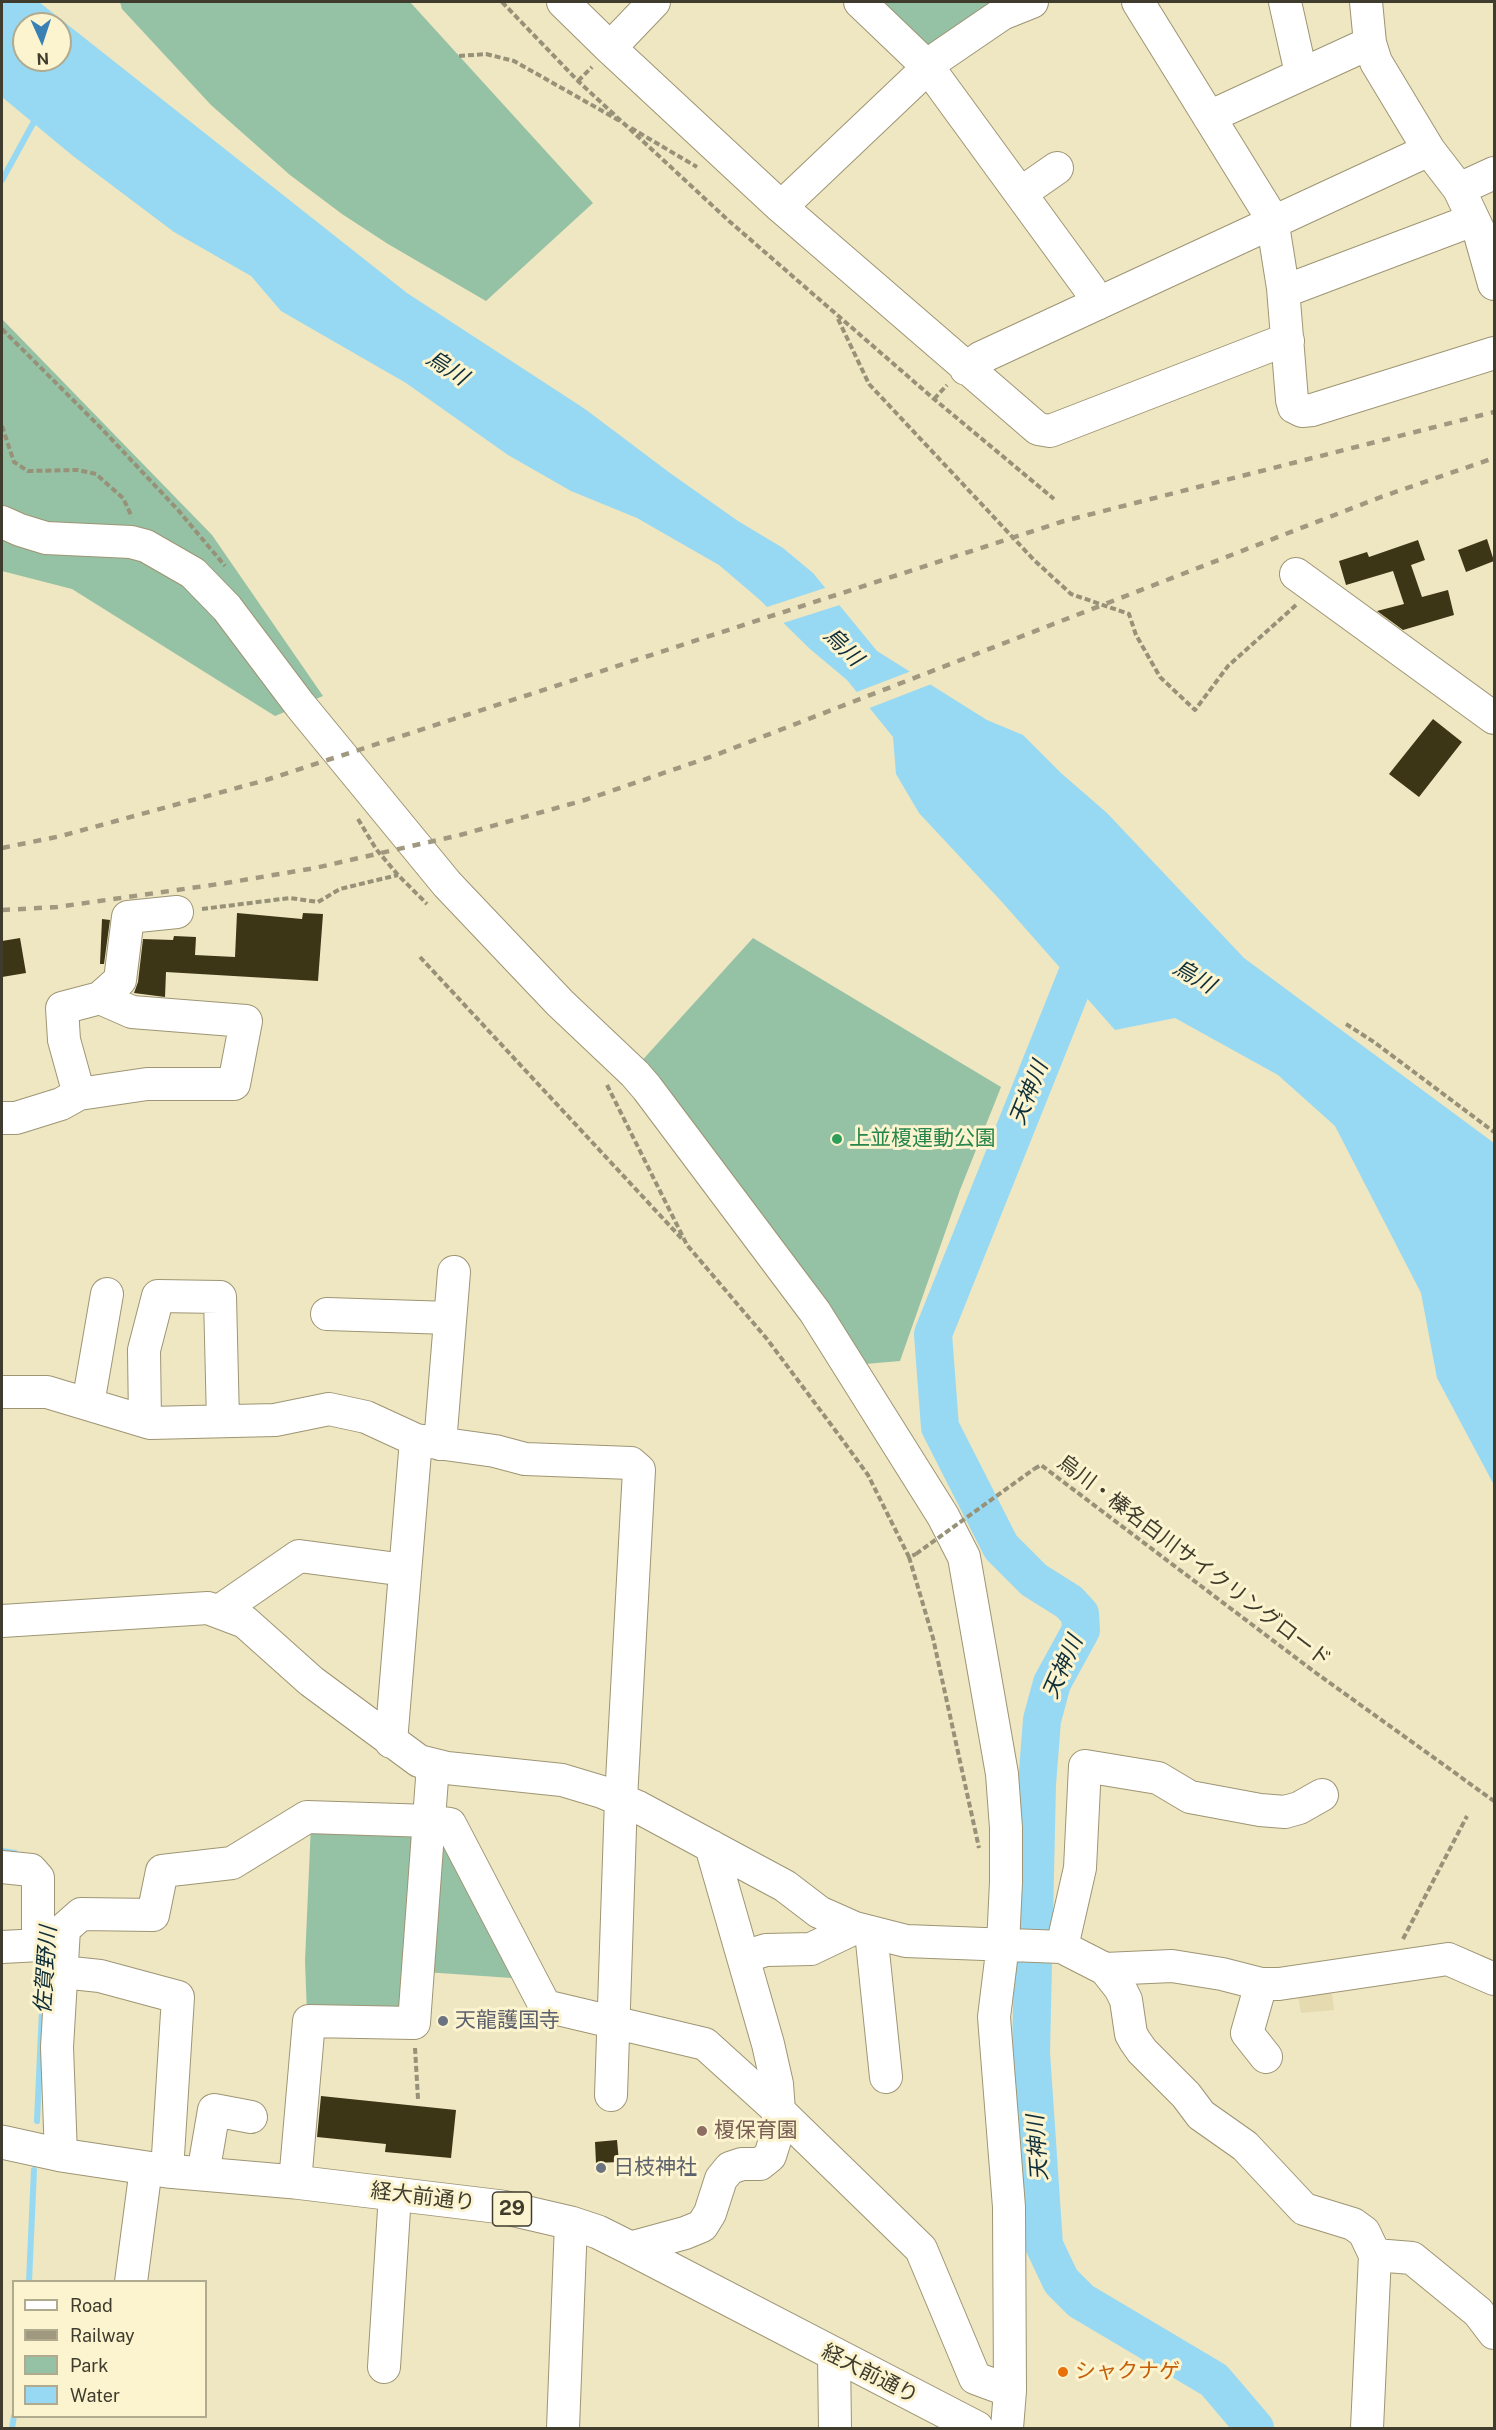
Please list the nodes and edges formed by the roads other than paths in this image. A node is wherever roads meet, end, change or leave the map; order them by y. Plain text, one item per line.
1 (564, 2) edge
2 (654, 2) edge
3 (860, 2) edge
4 (1032, 2) edge
5 (1138, 2) edge
6 (1285, 2) edge
7 (1366, 2) edge
8 (1370, 43) junction
9 (610, 48) junction
10 (928, 67) junction
11 (1304, 72) junction
12 (1209, 117) junction
13 (1429, 150) junction
14 (1057, 168) dead end
15 (1494, 173) edge
16 (1459, 189) junction
17 (1021, 193) junction
18 (782, 207) junction
19 (1471, 218) junction
20 (1273, 225) junction
21 (1494, 284) edge
22 (1283, 288) junction
23 (1097, 304) junction
24 (1288, 340) junction
25 (1494, 353) edge
26 (966, 369) junction
27 (2, 522) edge
28 (1306, 582) road end
29 (1494, 718) edge
30 (177, 912) road end
31 (100, 998) junction
32 (79, 1094) junction
33 (2, 1118) edge
34 (454, 1272) dead end
35 (107, 1294) dead end
36 (327, 1314) dead end
37 (450, 1318) junction
38 (2, 1392) edge
39 (88, 1404) junction
40 (145, 1421) junction
41 (223, 1421) junction
42 (429, 1442) junction
43 (405, 1570) junction
44 (218, 1612) junction
45 (2, 1621) edge
46 (391, 1742) junction
47 (434, 1765) junction
48 (1322, 1794) dead end
49 (621, 1799) junction
50 (430, 1821) junction
51 (711, 1846) junction
52 (2, 1867) edge
53 (863, 1930) junction
54 (1011, 1944) junction
55 (2, 1947) edge
56 (1056, 1947) junction
57 (53, 1950) junction
58 (743, 1957) junction
59 (1105, 1969) junction
60 (1494, 1979) edge
61 (1261, 1984) junction
62 (614, 2023) junction
63 (1266, 2057) dead end
64 (886, 2077) dead end
65 (611, 2095) dead end
66 (778, 2111) junction
67 (251, 2117) dead end
68 (2, 2142) edge
69 (62, 2155) junction
70 (157, 2169) junction
71 (203, 2174) junction
72 (295, 2182) junction
73 (395, 2194) junction
74 (571, 2223) junction
75 (630, 2248) junction
76 (1375, 2255) junction
77 (131, 2280) edge
78 (1494, 2333) edge
79 (834, 2355) junction
80 (384, 2367) dead end
81 (1010, 2391) junction
82 (563, 2428) edge
83 (835, 2428) edge
84 (976, 2428) edge
85 (1007, 2428) edge
86 (1367, 2428) edge

1 - 9 street
2 - 9 street
3 - 10 street
4 - 10 street
5 - 12 street
6 - 11 street
7 - 8 street
8 - 11 street
8 - 13 street
9 - 18 street
10 - 17 street
10 - 18 street
11 - 12 street
12 - 20 street
13 - 16 street
13 - 20 street
14 - 17 street
15 - 16 street
16 - 19 street
17 - 23 street
18 - 26 street
19 - 21 street
19 - 22 street
20 - 22 street
20 - 23 street
22 - 24 street
23 - 26 street
24 - 25 street
24 - 26 street
27 - 54 street
28 - 29 street
30 - 31 street
31 - 32 street
31 - 32 street
32 - 33 street
34 - 37 street
35 - 39 street
36 - 37 street
37 - 42 street
38 - 39 street
39 - 40 street
40 - 41 street
40 - 41 street
41 - 42 street
42 - 43 street
42 - 49 street
43 - 44 street
43 - 46 street
44 - 45 street
44 - 46 street
46 - 47 street
47 - 49 street
47 - 50 street
48 - 56 street
49 - 51 street
49 - 62 street
50 - 57 street
50 - 62 street
50 - 72 street
51 - 53 street
51 - 58 street
52 - 57 street
53 - 54 street
53 - 58 street
53 - 64 street
54 - 56 street
54 - 81 street
55 - 57 street
56 - 59 street
57 - 69 street
57 - 70 street
58 - 66 street
59 - 61 street
59 - 76 street
60 - 61 street
61 - 63 street
62 - 65 street
62 - 66 street
66 - 75 street
66 - 81 street
67 - 71 street
68 - 69 main road, 経大前通り / 29
69 - 70 main road, 経大前通り / 29
70 - 71 main road, 経大前通り / 29
70 - 77 street
71 - 72 main road, 経大前通り / 29
72 - 73 main road, 経大前通り / 29
73 - 74 main road, 経大前通り / 29
73 - 80 street
74 - 75 main road, 経大前通り / 29
74 - 82 street
75 - 79 main road, 経大前通り / 29
76 - 78 street
76 - 86 street
79 - 83 street
79 - 84 main road, 経大前通り / 29
81 - 85 street

